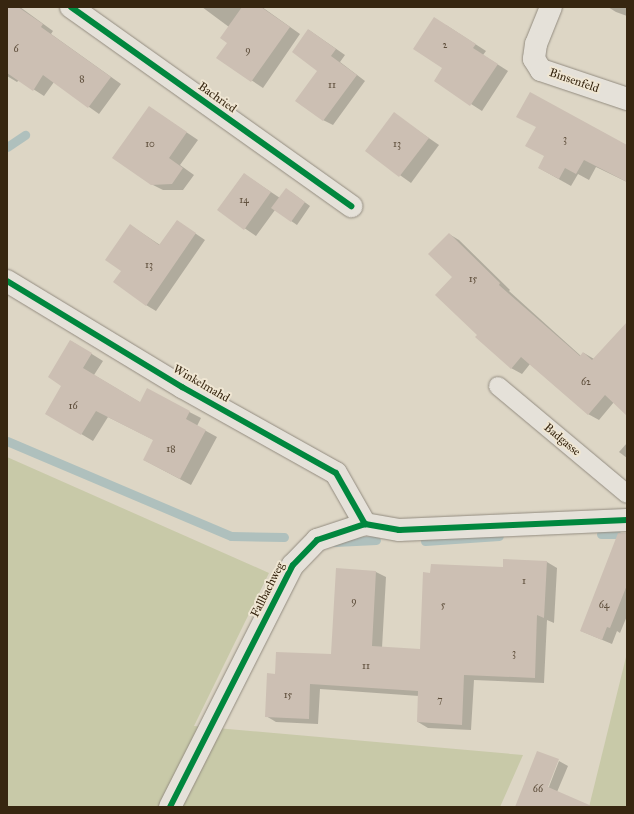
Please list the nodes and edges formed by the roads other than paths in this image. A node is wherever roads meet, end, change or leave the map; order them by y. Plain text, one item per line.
1 (71, 7) edge
2 (551, 7) edge
3 (627, 100) edge
4 (351, 206) dead end
5 (7, 280) edge
6 (498, 386) dead end
7 (627, 494) edge
8 (627, 520) edge
9 (365, 524) junction
10 (170, 807) edge

1 - 4 street, Bachried
2 - 3 street, Binsenfeld
5 - 9 street, Winkelmahd
6 - 7 lane, Badgasse
8 - 9 street, Fallbachweg
9 - 10 street, Fallbachweg

